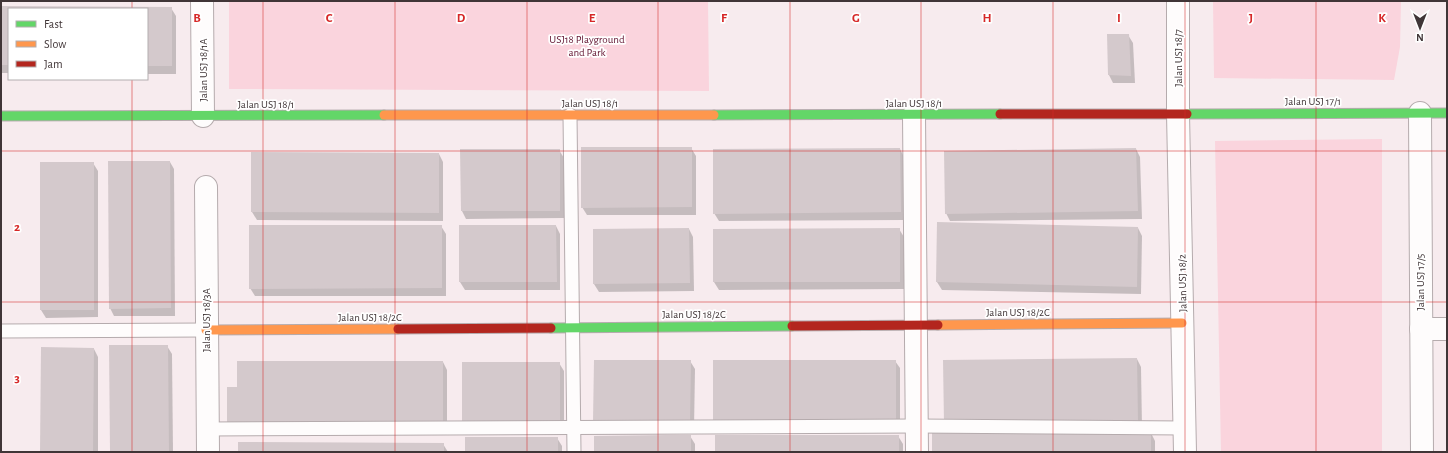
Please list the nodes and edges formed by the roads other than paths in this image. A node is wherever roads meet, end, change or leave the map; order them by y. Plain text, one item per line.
1 (202, 1) edge
2 (1178, 1) edge
3 (1420, 113) junction
4 (1447, 113) edge
5 (1178, 114) junction
6 (570, 115) junction
7 (914, 115) junction
8 (1, 116) edge
9 (203, 116) junction
10 (206, 187) dead end
11 (1182, 323) junction
12 (916, 324) junction
13 (573, 327) junction
14 (1421, 329) junction
15 (1447, 329) edge
16 (206, 330) junction
17 (1, 331) edge
18 (917, 426) junction
19 (574, 428) junction
20 (1184, 428) junction
21 (207, 429) junction
22 (208, 452) edge
23 (574, 452) edge
24 (917, 452) edge
25 (1184, 452) edge
26 (1422, 452) edge

1 - 9 street, Jalan USJ 18/1A
2 - 5 street, Jalan USJ 18/7
3 - 4 street, Jalan USJ 17/1
3 - 5 street, Jalan USJ 17/1
3 - 14 street, Jalan USJ 17/5
5 - 7 street, Jalan USJ 18/1
5 - 11 street, Jalan USJ 18/2
6 - 7 street, Jalan USJ 18/1
6 - 9 street, Jalan USJ 18/1
6 - 13 lane
7 - 12 street
8 - 9 street, Jalan USJ 18/1
10 - 16 street, Jalan USJ 18/3A
11 - 12 street, Jalan USJ 18/2C
11 - 20 street, Jalan USJ 18/2
12 - 13 street, Jalan USJ 18/2C
12 - 18 street
13 - 16 street, Jalan USJ 18/2C
13 - 19 lane
14 - 15 street
14 - 26 street, Jalan USJ 17/5
16 - 17 lane
16 - 21 street, Jalan USJ 18/3A
18 - 19 lane
18 - 20 lane
18 - 24 street
19 - 21 lane
19 - 23 lane
20 - 25 street, Jalan USJ 18/2
21 - 22 street, Jalan USJ 18/3A

